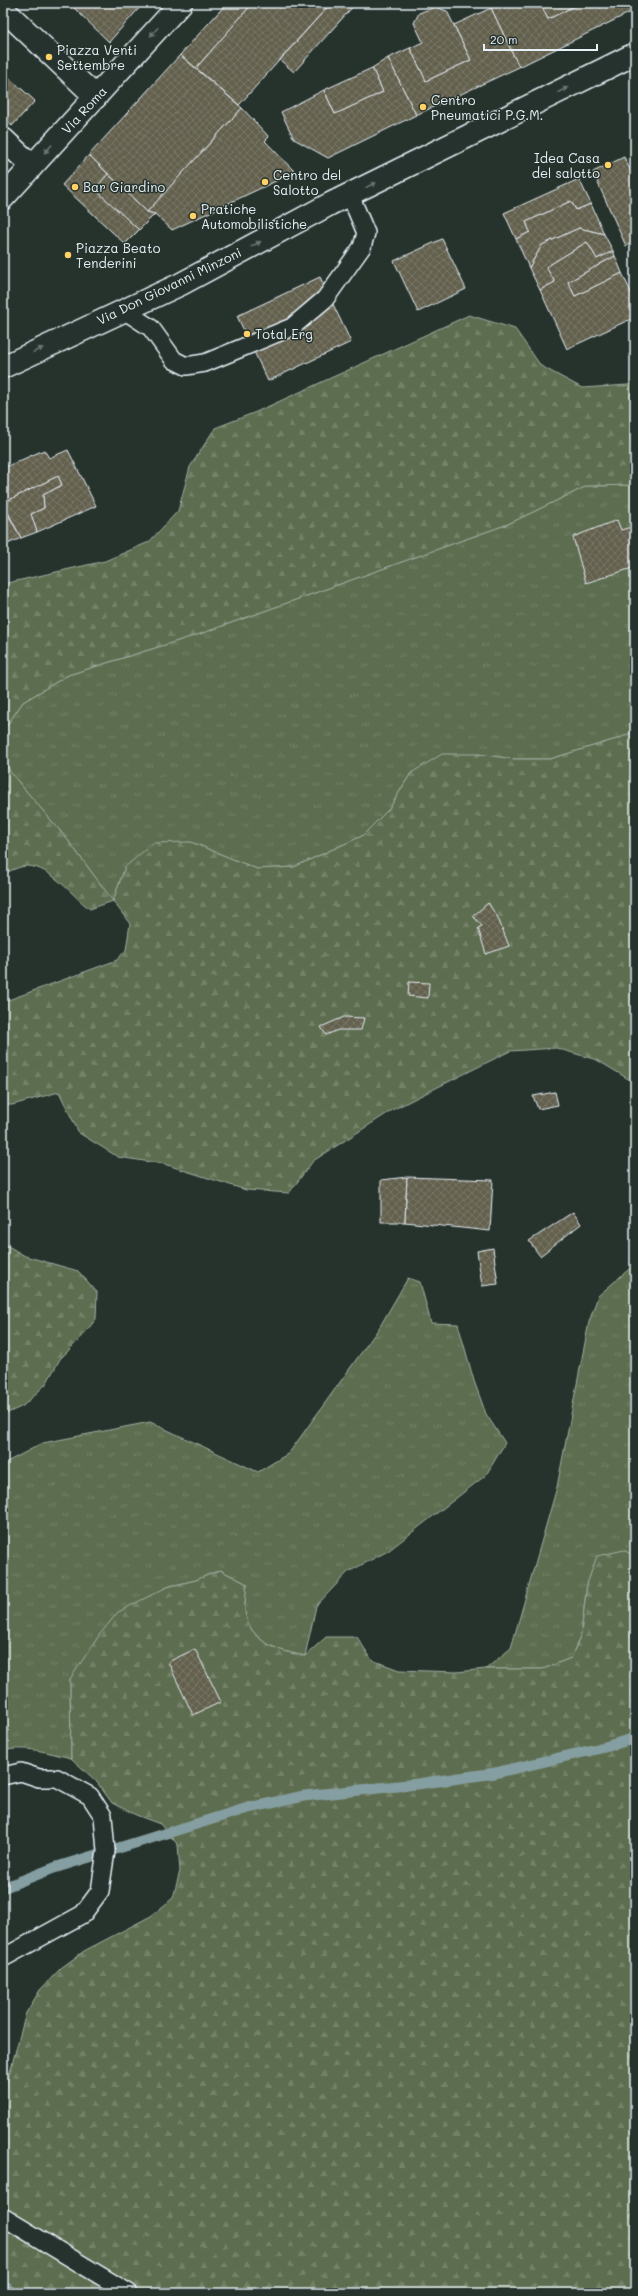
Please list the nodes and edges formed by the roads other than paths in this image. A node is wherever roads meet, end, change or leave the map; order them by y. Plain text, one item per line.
1 (181, 3) edge
2 (3, 9) edge
3 (635, 54) edge
4 (96, 97) junction
5 (3, 139) edge
6 (32, 166) junction
7 (350, 195) junction
8 (3, 198) edge
9 (122, 309) junction
10 (3, 367) edge
11 (3, 1776) edge
12 (3, 1958) edge
13 (3, 2217) edge
14 (129, 2293) edge

1 -> 4 main road, Via Roma
2 - 4 main road
7 -> 3 main road, Via Don Giovanni Minzoni
4 -> 6 main road, Via Roma
5 - 6 main road
6 - 8 main road, Via Roma
9 -> 7 main road, Via Don Giovanni Minzoni
7 - 9 lane
10 -> 9 main road, Via Don Giovanni Minzoni
11 - 12 lane
13 - 14 lane

